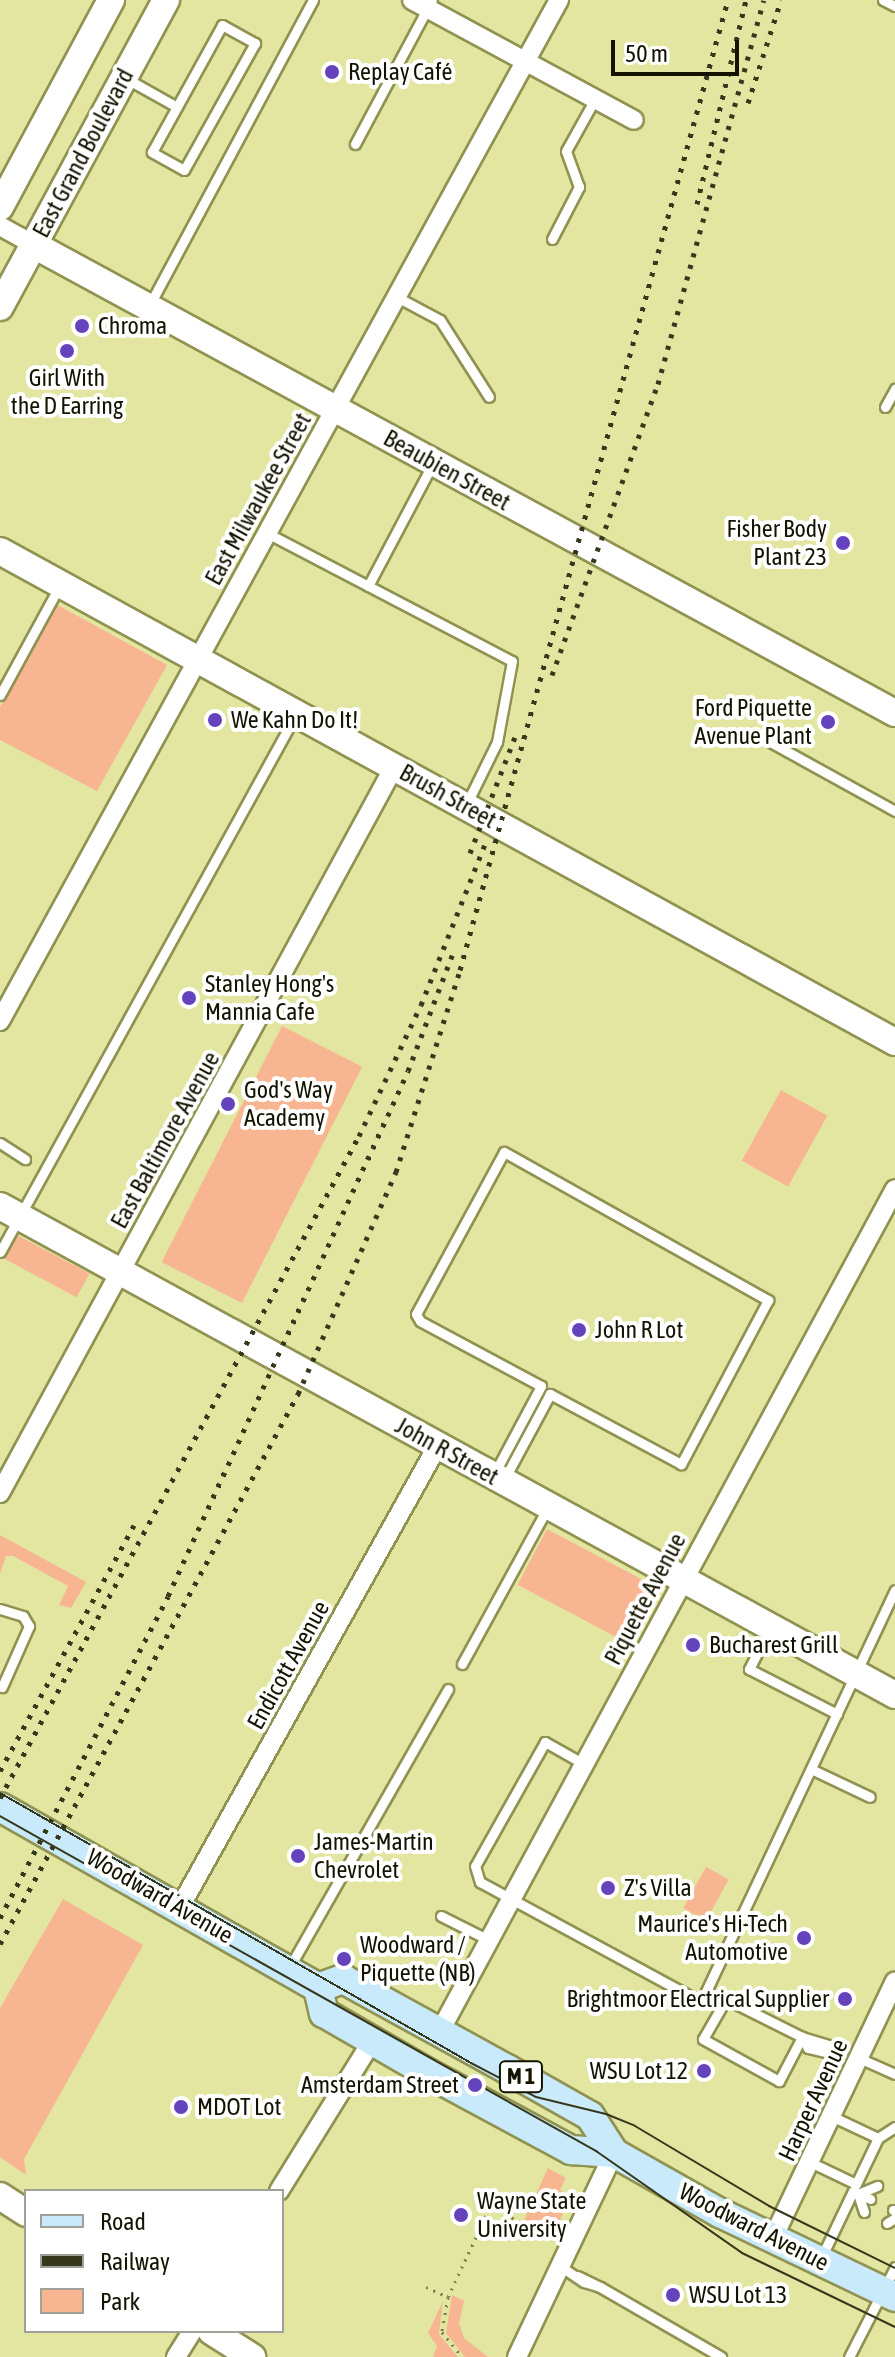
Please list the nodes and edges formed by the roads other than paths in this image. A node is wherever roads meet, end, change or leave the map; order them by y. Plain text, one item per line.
1 (111, 0) edge
2 (166, 0) edge
3 (313, 0) edge
4 (559, 0) edge
5 (883, 0) edge
6 (424, 3) edge
7 (895, 6) edge
8 (526, 61) junction
9 (124, 77) junction
10 (595, 99) junction
11 (177, 107) junction
12 (634, 120) dead end
13 (355, 144) dead end
14 (0, 207) edge
15 (0, 226) edge
16 (552, 239) dead end
17 (34, 245) junction
18 (395, 296) junction
19 (0, 307) edge
20 (148, 307) junction
21 (895, 389) edge
22 (489, 397) dead end
23 (885, 407) dead end
24 (335, 409) junction
25 (433, 462) junction
26 (267, 533) junction
27 (0, 551) edge
28 (61, 584) junction
29 (368, 586) junction
30 (198, 659) junction
31 (0, 695) edge
32 (296, 713) junction
33 (895, 713) edge
34 (772, 743) dead end
35 (394, 767) junction
36 (466, 806) junction
37 (895, 811) edge
38 (0, 1021) edge
39 (895, 1042) edge
40 (0, 1143) edge
41 (25, 1159) dead end
42 (895, 1189) edge
43 (10, 1212) edge
44 (0, 1252) edge
45 (120, 1272) junction
46 (438, 1445) junction
47 (498, 1478) junction
48 (0, 1493) edge
49 (549, 1506) junction
50 (683, 1579) junction
51 (894, 1597) edge
52 (0, 1609) edge
53 (771, 1627) junction
54 (462, 1664) dead end
55 (856, 1673) junction
56 (2, 1687) dead end
57 (448, 1689) dead end
58 (895, 1695) edge
59 (837, 1714) junction
60 (584, 1764) junction
61 (811, 1769) junction
62 (870, 1797) dead end
63 (0, 1807) edge
64 (512, 1898) junction
65 (180, 1907) junction
66 (441, 1916) dead end
67 (489, 1940) junction
68 (288, 1971) junction
69 (895, 1981) edge
70 (318, 1988) junction
71 (439, 2033) junction
72 (802, 2037) junction
73 (372, 2041) junction
74 (857, 2061) junction
75 (895, 2074) edge
76 (831, 2116) junction
77 (895, 2127) edge
78 (878, 2138) junction
79 (614, 2153) junction
80 (810, 2162) junction
81 (877, 2186) dead end
82 (280, 2189) edge
83 (856, 2189) junction
84 (0, 2196) edge
85 (870, 2199) dead end
86 (24, 2212) edge
87 (864, 2212) dead end
88 (773, 2238) junction
89 (820, 2261) junction
90 (568, 2271) junction
91 (891, 2285) edge
92 (191, 2333) edge
93 (214, 2333) edge
94 (176, 2357) edge
95 (252, 2357) edge
96 (517, 2357) edge
97 (721, 2357) edge
98 (849, 2357) edge

1 - 14 street, East Grand Boulevard
2 - 9 street, East Grand Boulevard
3 - 20 lane
4 - 8 street, East Milwaukee Street
5 - 7 lane
6 - 8 street
6 - 13 lane
8 - 10 street
8 - 18 street, East Milwaukee Street
9 - 11 lane
9 - 17 street, East Grand Boulevard
10 - 12 street
10 - 16 lane
11 - 11 lane
15 - 17 street, Beaubien Street
17 - 19 street, East Grand Boulevard
17 - 20 street, Beaubien Street
18 - 22 lane
18 - 24 street, East Milwaukee Street
20 - 24 street, Beaubien Street
21 - 23 lane
24 - 25 street, Beaubien Street
24 - 26 street, East Milwaukee Street
25 - 29 lane
25 - 33 street, Beaubien Street
26 - 29 lane
26 - 30 street, East Milwaukee Street
27 - 28 street, Brush Street
28 - 30 street, Brush Street
28 - 31 lane
29 - 36 lane
30 - 32 street, Brush Street
30 - 38 street, East Milwaukee Street
32 - 35 street, Brush Street
32 - 43 lane
34 - 37 lane
35 - 36 street, Brush Street
35 - 45 street, East Baltimore Avenue
36 - 39 street, Brush Street
40 - 41 lane
42 - 50 street, Piquette Avenue
43 - 44 lane
43 - 45 street, John R Street
45 - 46 street, John R Street
45 - 48 street, East Baltimore Avenue
46 - 47 street, John R Street
46 - 65 street, Endicott Avenue
47 - 47 lane
47 - 49 street, John R Street
49 - 50 street, John R Street
49 - 54 lane
50 - 53 street, John R Street
50 - 60 street, Piquette Avenue
51 - 55 lane
52 - 56 lane
53 - 55 street, John R Street
53 - 59 lane
55 - 58 street, John R Street
55 - 59 lane
57 - 68 lane
59 - 61 lane
60 - 64 street, Piquette Avenue
60 - 64 lane
61 - 62 lane
61 - 64 lane
63 - 65 main road, Woodward Avenue
64 - 67 street, Piquette Avenue
65 - 68 main road, Woodward Avenue
66 - 67 lane
67 - 71 street, Piquette Avenue
68 - 70 main road, Woodward Avenue
69 - 74 street, Harper Avenue
70 - 71 main road, Woodward Avenue / M 1
70 - 73 main road, Woodward Avenue / M 1
71 - 79 main road, Woodward Avenue / M 1
72 - 72 lane
72 - 74 lane
73 - 79 main road, Woodward Avenue / M 1
73 - 82 street
74 - 75 lane
74 - 76 street, Harper Avenue
76 - 78 lane
76 - 80 street, Harper Avenue
77 - 78 lane
78 - 83 lane
79 - 88 main road, Woodward Avenue / M 1
79 - 90 street
80 - 83 lane
80 - 88 street, Harper Avenue
81 - 83 lane
83 - 85 lane
83 - 87 lane
83 - 89 lane
84 - 86 street
88 - 89 main road, Woodward Avenue / M 1
89 - 91 main road, Woodward Avenue / M 1
90 - 96 street
90 - 97 lane
91 - 98 lane
92 - 94 street
93 - 95 street

